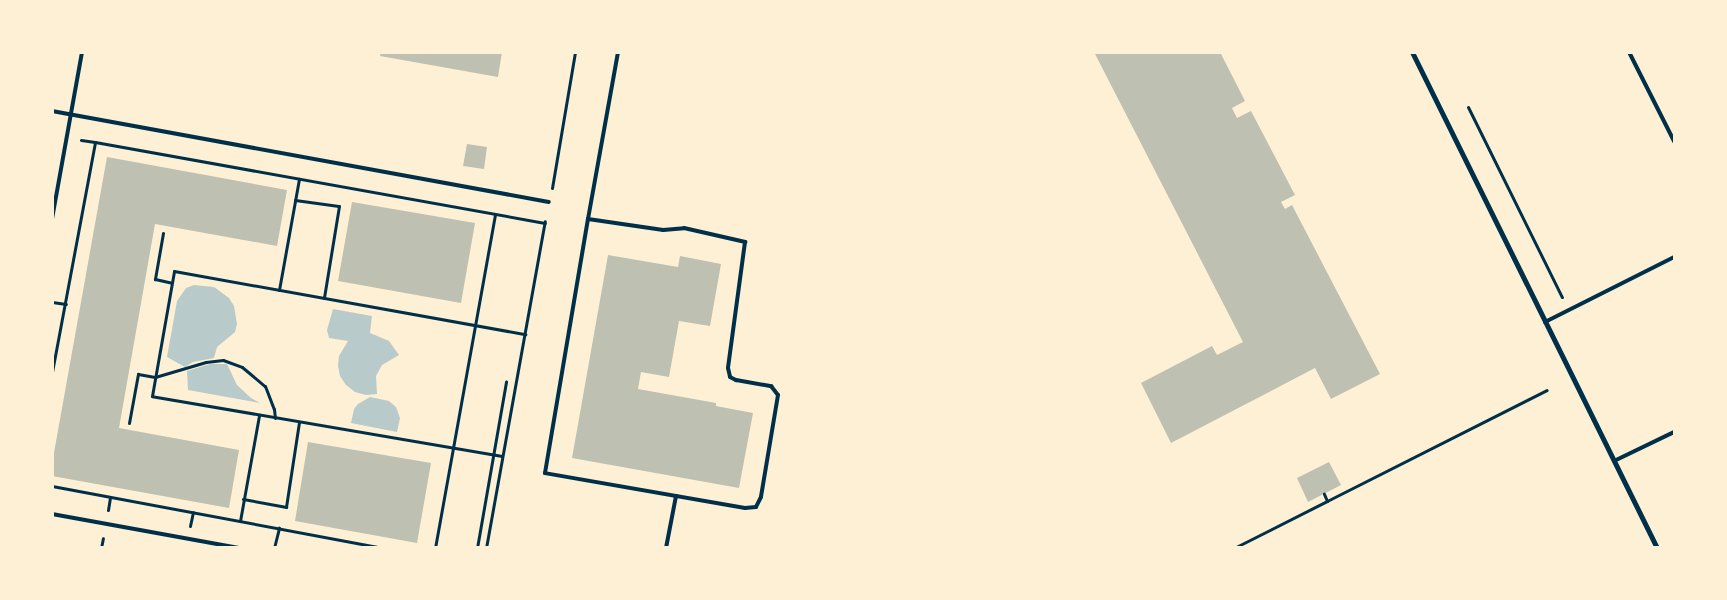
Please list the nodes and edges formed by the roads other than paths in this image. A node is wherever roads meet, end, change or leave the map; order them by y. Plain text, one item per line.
1 (82, 52) edge
2 (618, 52) edge
3 (1412, 52) edge
4 (1630, 52) edge
5 (52, 111) edge
6 (71, 114) junction
7 (1674, 141) edge
8 (549, 202) road end
9 (52, 219) edge
10 (588, 219) junction
11 (1674, 257) edge
12 (1546, 322) junction
13 (1674, 432) edge
14 (1614, 461) junction
15 (676, 496) junction
16 (52, 514) edge
17 (239, 548) edge
18 (666, 548) edge
19 (1657, 548) edge

1 - 6 lane
2 - 10 lane
3 - 12 street
4 - 7 lane
5 - 6 lane
6 - 8 lane
6 - 9 lane
10 - 15 lane
10 - 15 lane
11 - 12 lane
12 - 14 street
13 - 14 lane
14 - 19 street
15 - 18 lane
16 - 17 lane

